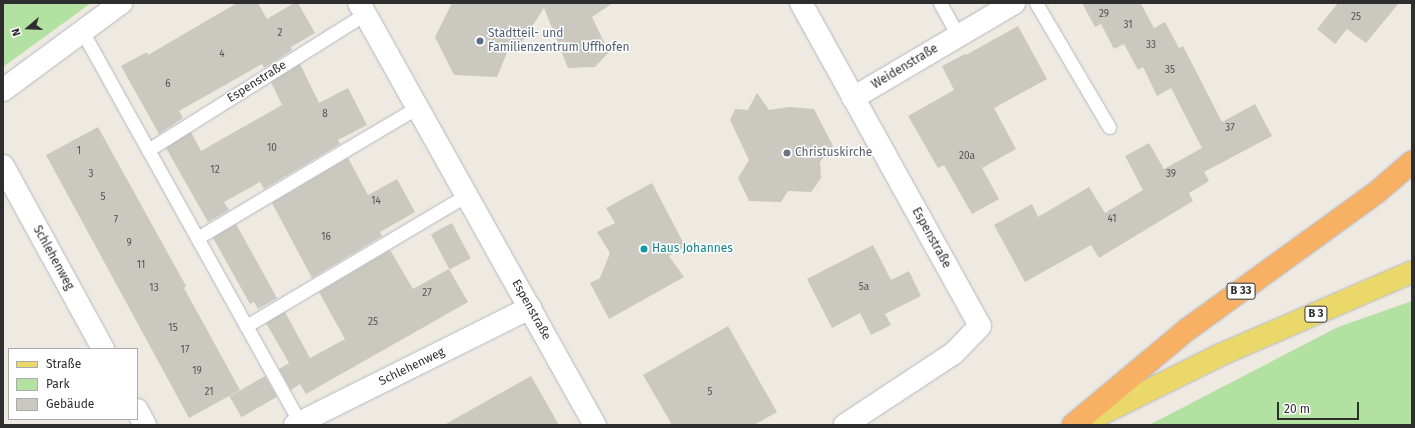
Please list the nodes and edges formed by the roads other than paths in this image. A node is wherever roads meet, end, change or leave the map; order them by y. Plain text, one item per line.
1 (121, 3) edge
2 (801, 3) edge
3 (940, 3) edge
4 (1014, 3) edge
5 (1036, 3) edge
6 (362, 8) edge
7 (82, 31) junction
8 (958, 36) junction
9 (3, 90) edge
10 (853, 98) junction
11 (418, 107) junction
12 (1109, 127) dead end
13 (148, 150) junction
14 (1412, 162) edge
15 (3, 166) edge
16 (467, 195) junction
17 (197, 238) junction
18 (1412, 272) edge
19 (530, 308) junction
20 (246, 326) junction
21 (102, 348) edge
22 (138, 412) edge
23 (298, 424) edge
24 (145, 425) edge
25 (596, 425) edge
26 (845, 425) edge
27 (1073, 425) edge
28 (1078, 425) edge

1 - 7 street
2 - 10 street, Espenstraße
3 - 8 lane
4 - 8 street, Weidenstraße
5 - 12 lane
6 - 11 street, Espenstraße
6 - 13 lane, Espenstraße
7 - 9 street
7 - 13 lane
8 - 10 street, Weidenstraße
10 - 26 street, Espenstraße
11 - 16 street, Espenstraße
11 - 17 lane
13 - 17 lane
14 - 27 highway, B 33
15 - 21 street, Schlehenweg
16 - 19 street, Espenstraße
16 - 20 lane
17 - 20 lane
18 - 28 main road, B 3
19 - 23 street, Schlehenweg
19 - 25 street, Espenstraße
20 - 23 lane
22 - 24 street

